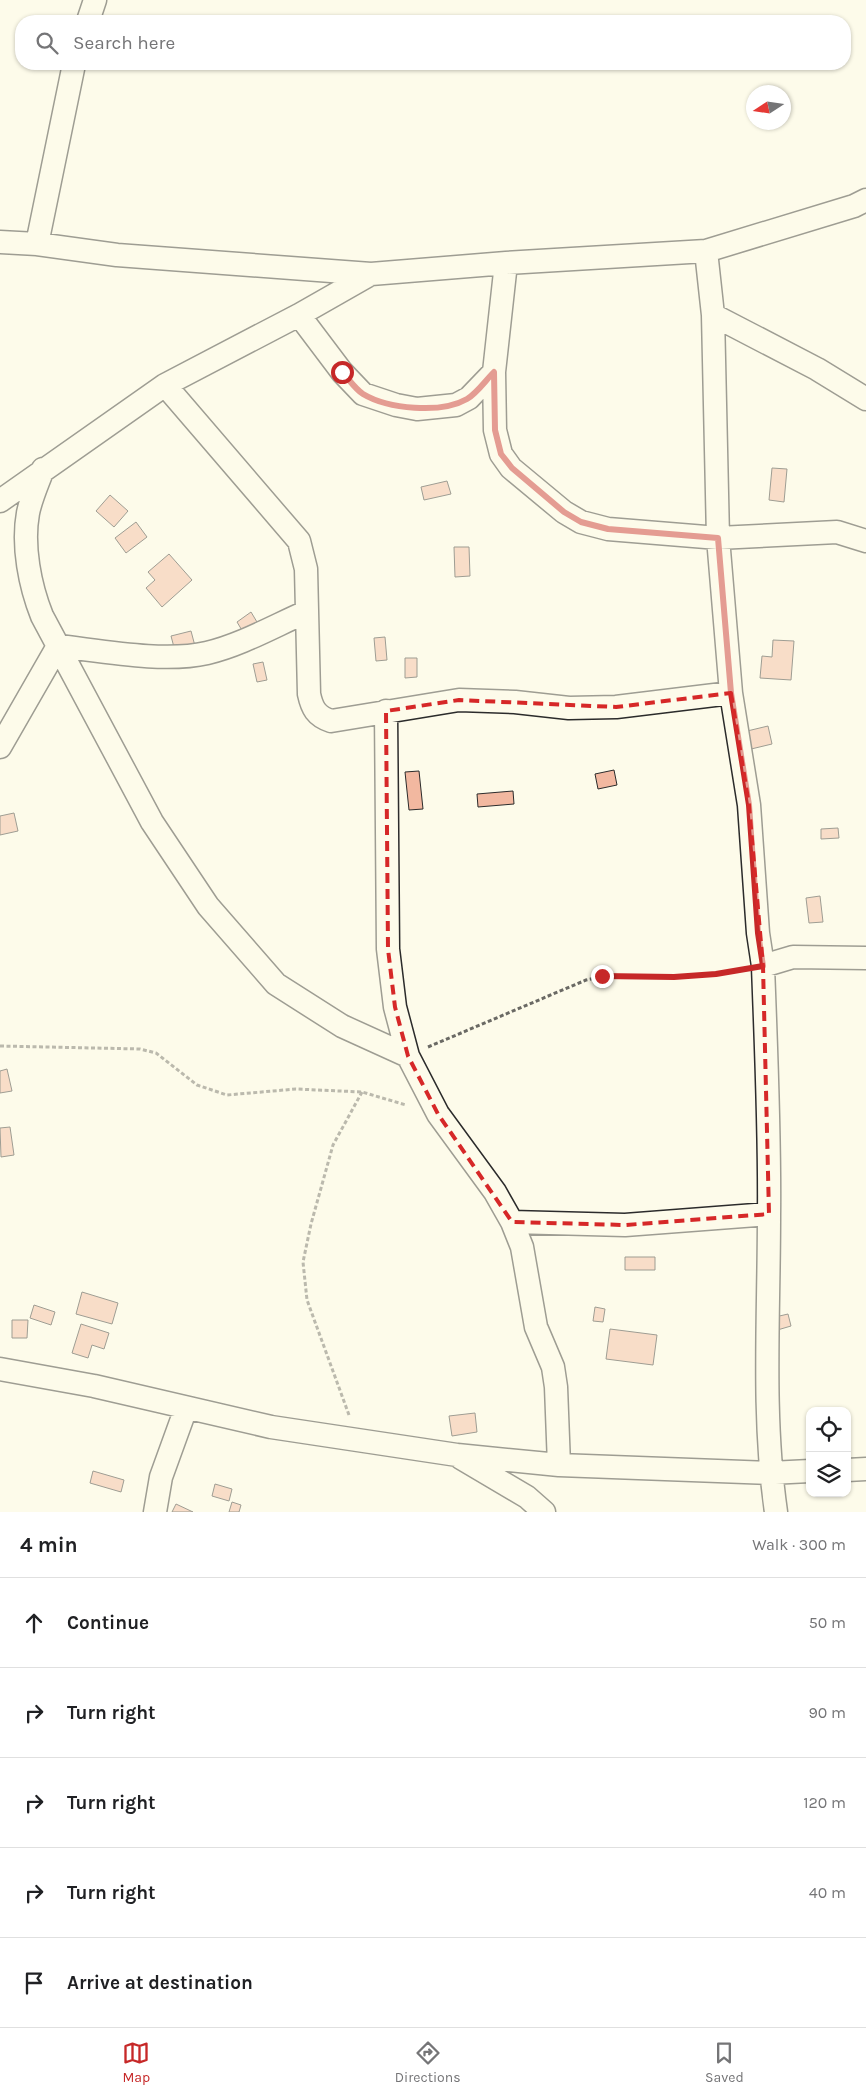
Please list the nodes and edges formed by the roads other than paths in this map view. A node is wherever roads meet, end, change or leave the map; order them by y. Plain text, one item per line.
1 (95, 0) edge
2 (90, 15) edge
3 (73, 70) edge
4 (866, 200) edge
5 (0, 242) edge
6 (37, 244) junction
7 (706, 251) junction
8 (506, 263) junction
9 (371, 274) junction
10 (299, 315) junction
11 (713, 315) junction
12 (494, 372) junction
13 (165, 385) junction
14 (866, 399) edge
15 (43, 469) junction
16 (0, 501) edge
17 (718, 538) junction
18 (866, 541) edge
19 (306, 612) junction
20 (58, 646) junction
21 (731, 693) junction
22 (386, 710) junction
23 (0, 747) edge
24 (758, 933) junction
25 (793, 957) junction
26 (866, 958) edge
27 (763, 966) junction
28 (408, 1056) junction
29 (770, 1214) junction
30 (512, 1222) junction
31 (0, 1369) edge
32 (186, 1408) junction
33 (456, 1455) junction
34 (559, 1465) junction
35 (866, 1469) edge
36 (851, 1470) edge
37 (806, 1471) edge
38 (770, 1473) junction
39 (155, 1512) edge
40 (544, 1512) edge
41 (776, 1512) edge

1 - 2 street
3 - 6 street
4 - 7 street
5 - 6 street
6 - 9 street
7 - 8 street
7 - 11 street
8 - 9 street
8 - 12 street
9 - 10 street
10 - 12 street
10 - 13 street
11 - 14 street
11 - 17 street
12 - 17 street
13 - 15 street
13 - 19 street
15 - 16 street
15 - 20 street
17 - 18 street
17 - 21 street
19 - 20 street
19 - 22 street
20 - 23 street
20 - 28 street
21 - 22 street
21 - 24 street
22 - 28 street
24 - 25 street
24 - 27 street
25 - 26 street
25 - 27 street
27 - 29 street
28 - 30 street
29 - 30 street
29 - 38 street
30 - 34 street
31 - 32 street
32 - 33 street
32 - 39 street
33 - 34 street
33 - 40 street
34 - 38 street
35 - 36 street
37 - 38 street
38 - 41 street

